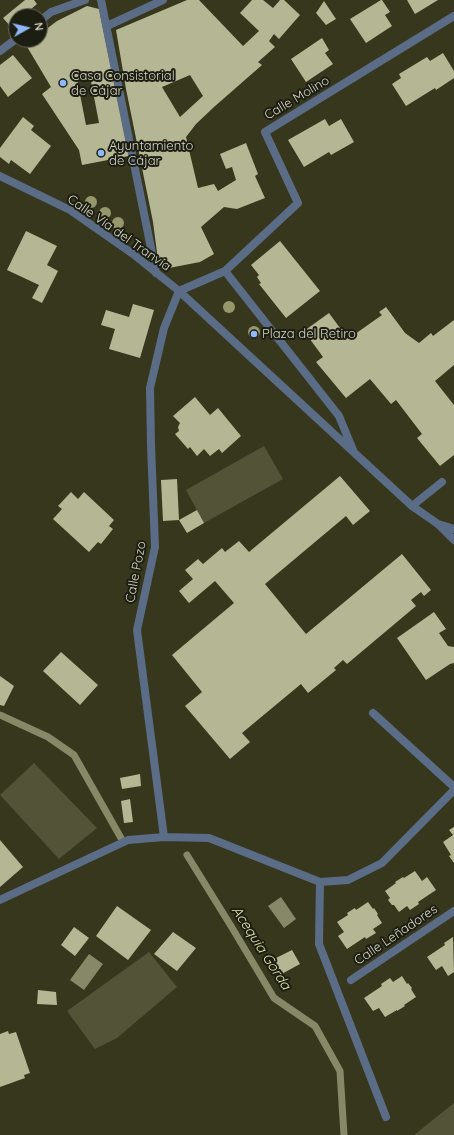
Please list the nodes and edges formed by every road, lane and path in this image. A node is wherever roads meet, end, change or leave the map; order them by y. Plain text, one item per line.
1 (84, 0) edge
2 (101, 0) edge
3 (163, 0) edge
4 (48, 14) edge
5 (454, 16) edge
6 (107, 26) junction
7 (0, 176) edge
8 (225, 271) junction
9 (156, 273) junction
10 (179, 291) junction
11 (354, 453) junction
12 (442, 482) dead end
13 (412, 506) junction
14 (438, 524) junction
15 (454, 529) edge
16 (454, 540) edge
17 (373, 713) dead end
18 (454, 788) edge
19 (164, 836) junction
20 (320, 882) junction
21 (0, 900) edge
22 (454, 911) edge
23 (352, 980) dead end
24 (386, 1117) dead end

1 - 4 street
2 - 6 street
3 - 6 street
5 - 8 street, Calle Molino
6 - 9 street
7 - 9 street, Calle Vía del Tranvía
8 - 10 street
8 - 11 street
9 - 10 street, Calle Vía del Tranvía
10 - 11 street
10 - 19 street, Calle Pozo
11 - 13 street
12 - 13 street
13 - 14 street
14 - 15 street
14 - 16 street
17 - 18 street
18 - 20 street
19 - 20 street
19 - 21 street
20 - 24 street
22 - 23 street, Calle Leñadores

